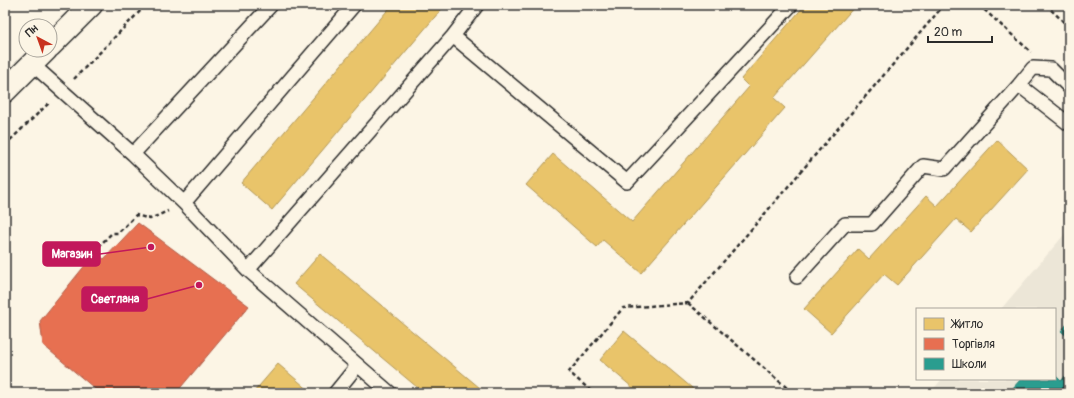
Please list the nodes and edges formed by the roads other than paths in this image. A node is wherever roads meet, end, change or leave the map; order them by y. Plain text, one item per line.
1 (91, 5) edge
2 (270, 5) edge
3 (354, 5) edge
4 (477, 5) edge
5 (791, 5) edge
6 (453, 36) junction
7 (58, 38) edge
8 (38, 58) edge
9 (40, 58) edge
10 (1018, 85) junction
11 (1069, 87) edge
12 (5, 91) edge
13 (1069, 124) edge
14 (133, 154) junction
15 (184, 203) junction
16 (248, 270) junction
17 (797, 276) dead end
18 (357, 366) junction
19 (335, 393) edge
20 (390, 393) edge

1 - 7 street
2 - 14 lane
3 - 15 lane
4 - 6 lane
5 - 6 lane
6 - 16 lane
8 - 12 street
9 - 14 lane
10 - 11 lane
10 - 13 lane
10 - 17 lane
14 - 15 lane
15 - 16 lane
16 - 18 lane
18 - 19 lane
18 - 20 lane

